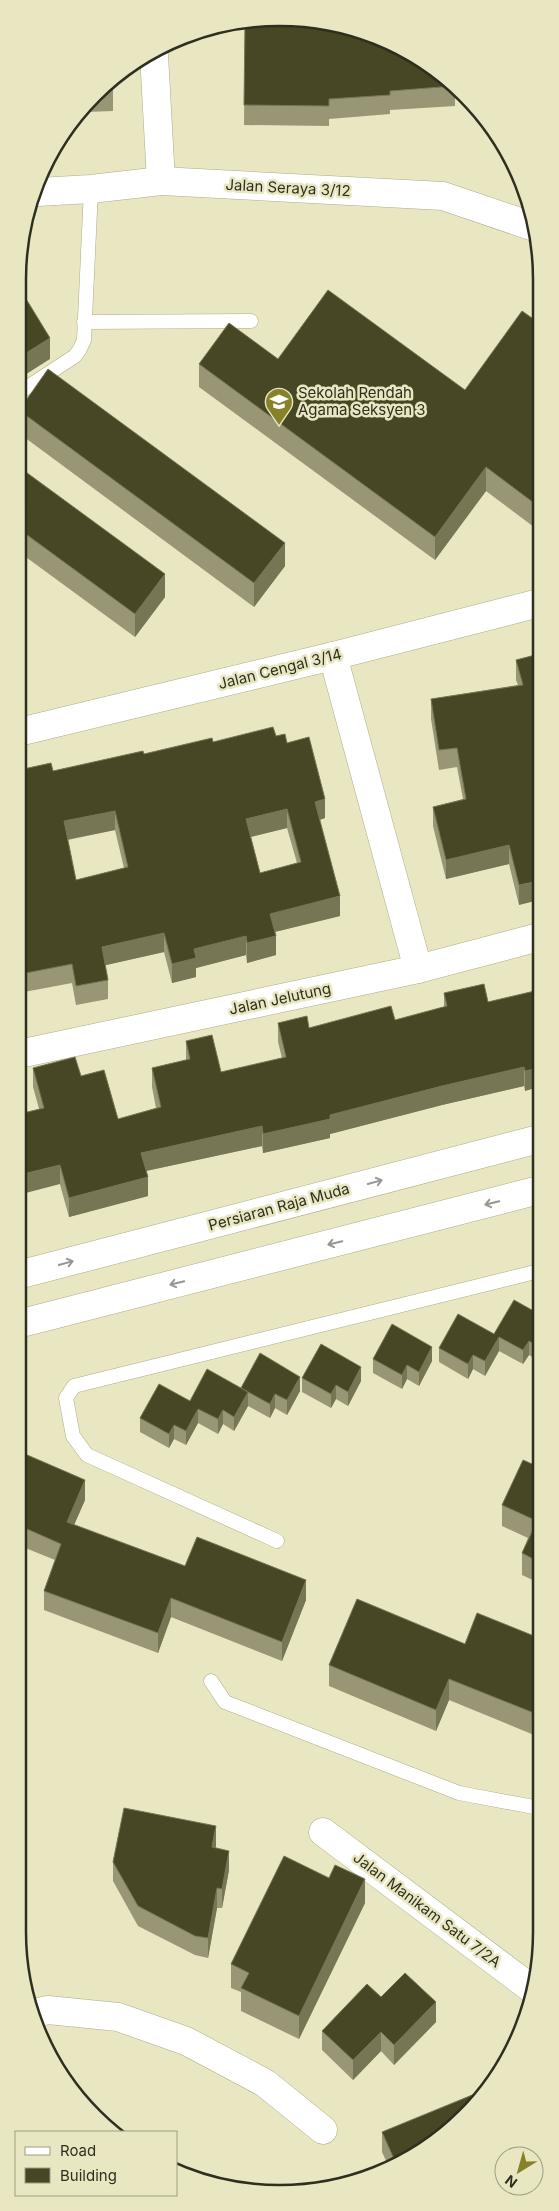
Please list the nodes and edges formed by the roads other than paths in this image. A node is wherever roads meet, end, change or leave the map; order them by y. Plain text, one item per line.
1 (154, 59) edge
2 (161, 181) junction
3 (91, 189) junction
4 (43, 192) edge
5 (527, 224) edge
6 (251, 321) dead end
7 (84, 322) junction
8 (26, 388) edge
9 (533, 605) edge
10 (333, 656) junction
11 (26, 730) edge
12 (533, 939) edge
13 (418, 969) junction
14 (26, 1053) edge
15 (533, 1141) edge
16 (533, 1192) edge
17 (533, 1272) edge
18 (26, 1273) edge
19 (26, 1322) edge
20 (277, 1541) dead end
21 (211, 1682) dead end
22 (533, 1807) edge
23 (323, 1832) dead end
24 (527, 1985) edge
25 (39, 2011) edge
26 (323, 2130) dead end

1 - 2 street
2 - 3 street, Jalan Seraya 3/12
2 - 5 street, Jalan Seraya 3/12
3 - 4 street, Jalan Seraya 3/12
3 - 7 lane
6 - 7 lane
7 - 8 lane
9 - 10 street, Jalan Cengal 3/14
10 - 11 street, Jalan Cengal 3/14
10 - 13 street
12 - 13 street, Jalan Jelutung
13 - 14 street, Jalan Jelutung
18 -> 15 street, Persiaran Raja Muda
16 -> 19 street
17 - 20 lane
21 - 22 lane
23 - 24 street, Jalan Manikam Satu 7/2A
25 - 26 street

